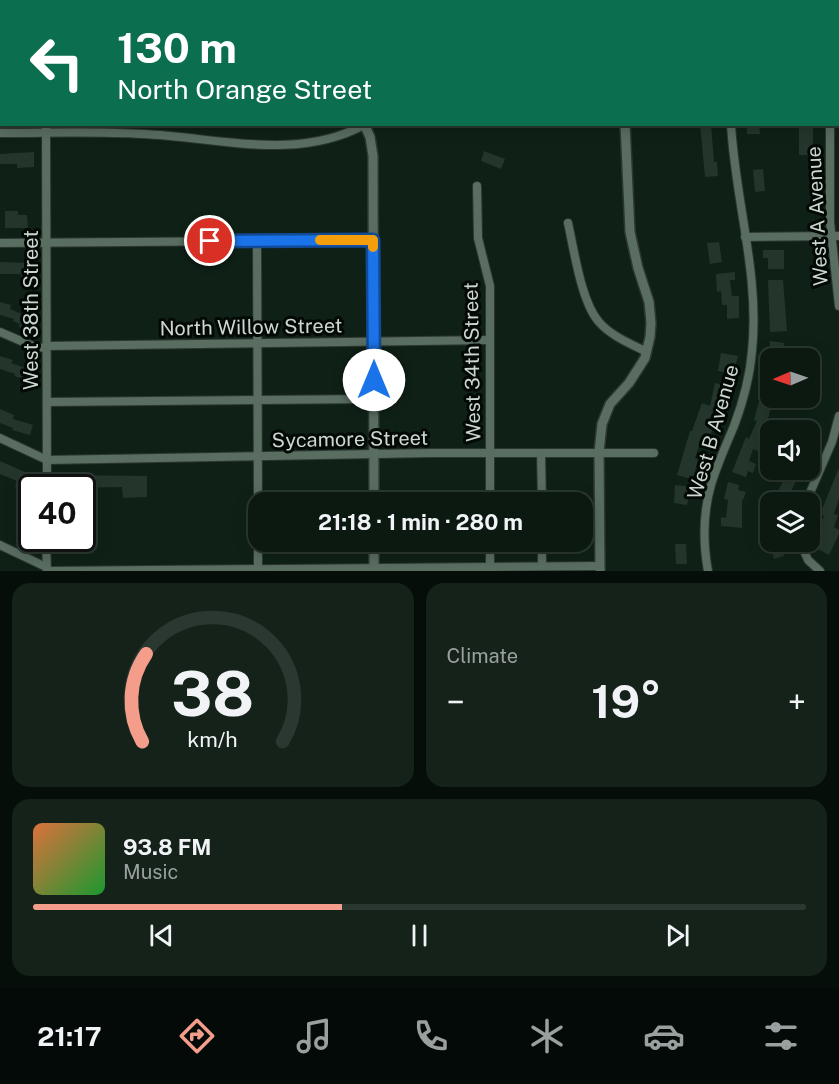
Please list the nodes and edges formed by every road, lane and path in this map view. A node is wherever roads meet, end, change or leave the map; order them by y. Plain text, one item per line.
1 (362, 126) edge
2 (364, 126) edge
3 (625, 126) edge
4 (731, 126) edge
5 (830, 126) edge
6 (46, 129) edge
7 (0, 133) edge
8 (477, 186) dead end
9 (568, 223) dead end
10 (835, 236) edge
11 (745, 237) junction
12 (373, 240) junction
13 (257, 241) junction
14 (0, 243) edge
15 (47, 243) junction
16 (839, 306) edge
17 (0, 332) edge
18 (490, 340) junction
19 (373, 342) junction
20 (256, 345) junction
21 (47, 347) junction
22 (647, 352) junction
23 (374, 399) junction
24 (258, 400) junction
25 (48, 402) junction
26 (839, 416) edge
27 (0, 438) edge
28 (599, 452) junction
29 (542, 453) junction
30 (654, 453) dead end
31 (374, 454) junction
32 (490, 454) junction
33 (257, 458) junction
34 (47, 460) junction
35 (47, 474) edge
36 (258, 492) edge
37 (374, 492) edge
38 (490, 492) edge
39 (542, 492) edge
40 (810, 492) edge
41 (0, 545) edge
42 (46, 552) edge
43 (258, 552) edge
44 (374, 552) edge
45 (490, 552) edge
46 (542, 552) edge
47 (804, 552) edge
48 (542, 565) junction
49 (490, 568) edge
50 (600, 568) edge
51 (46, 569) edge
52 (374, 569) edge
53 (258, 570) edge
54 (708, 571) edge
55 (820, 571) edge

1 - 6 street
2 - 12 street
3 - 22 street
4 - 11 street, West B Avenue
5 - 10 street, West A Avenue
6 - 7 street
6 - 15 street, West 38th Street
8 - 18 street, West 34th Street
9 - 22 street
10 - 11 street
10 - 16 street, West A Avenue
11 - 54 street, West B Avenue
12 - 13 street
12 - 19 street
13 - 15 street
13 - 20 street
14 - 15 street
15 - 21 street, West 38th Street
17 - 21 street, North Willow Street
18 - 19 street, North Willow Street
18 - 32 street, West 34th Street
19 - 20 street, North Willow Street
19 - 23 street
20 - 21 street, North Willow Street
20 - 24 street
21 - 25 street, West 38th Street
22 - 28 street
23 - 24 street
23 - 31 street
24 - 25 street
24 - 33 street
25 - 34 street, West 38th Street
26 - 40 street
27 - 34 street
28 - 29 street, Sycamore Street
28 - 30 street, Sycamore Street
28 - 50 street
29 - 32 street, Sycamore Street
29 - 39 street
31 - 32 street, Sycamore Street
31 - 33 street, Sycamore Street
31 - 37 street
32 - 38 street, West 34th Street
33 - 34 street, Sycamore Street
33 - 36 street
34 - 35 street, West 38th Street
41 - 51 street
42 - 51 street
43 - 53 street
44 - 52 street
45 - 49 street
46 - 48 street
47 - 55 street
48 - 49 street
48 - 50 street
49 - 52 street
51 - 53 street
52 - 53 street

